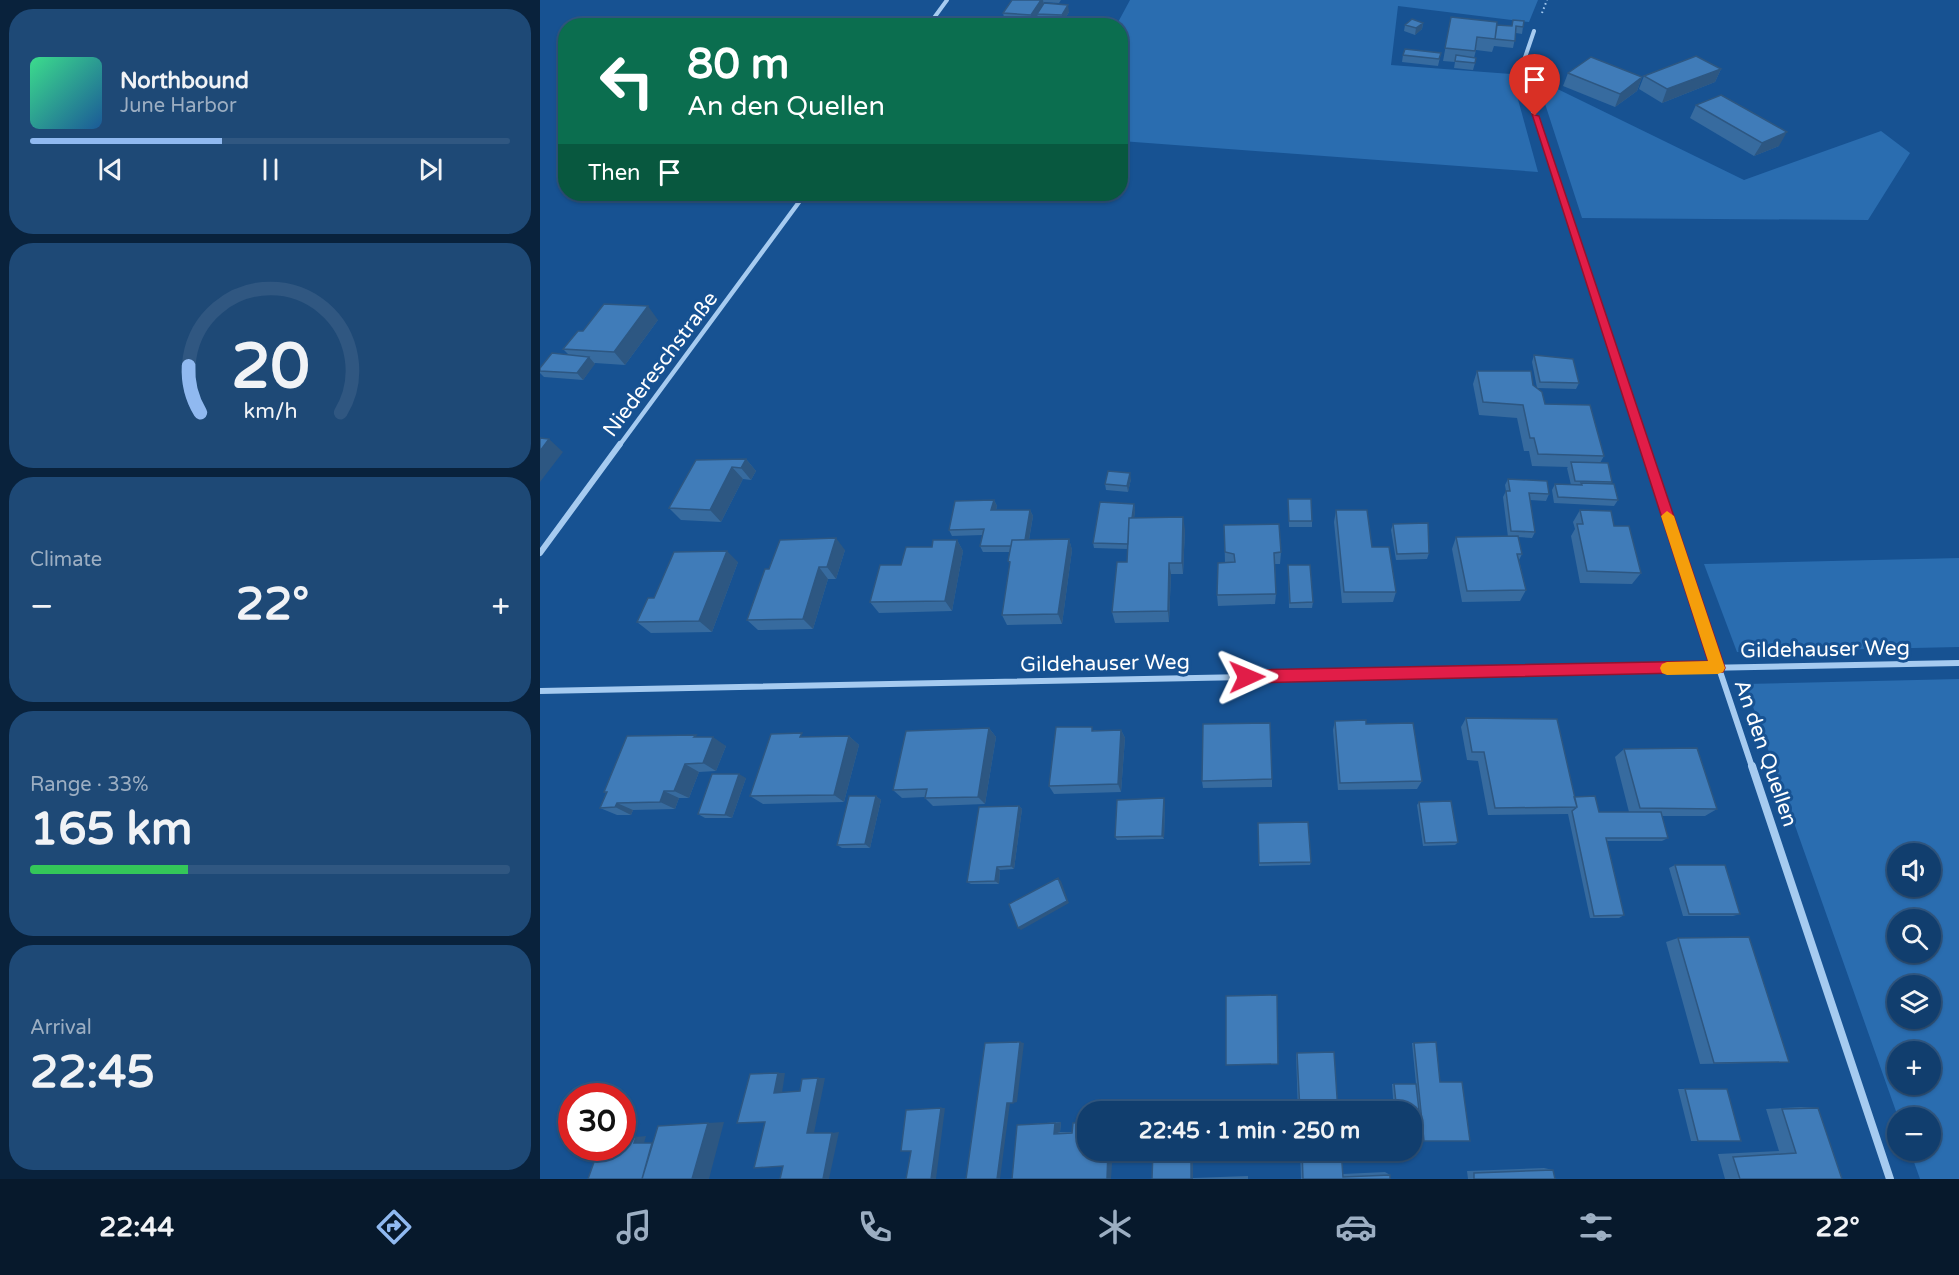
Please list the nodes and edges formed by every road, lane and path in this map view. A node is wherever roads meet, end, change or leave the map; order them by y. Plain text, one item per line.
1 (947, 0) edge
2 (934, 18) edge
3 (1534, 31) dead end
4 (801, 201) edge
5 (540, 553) edge
6 (1959, 663) edge
7 (1718, 668) junction
8 (540, 691) edge
9 (1890, 1179) edge

1 - 2 street
3 - 7 street, An den Quellen
4 - 5 street, Niedereschstraße
6 - 7 street, Gildehauser Weg
7 - 8 street, Gildehauser Weg
7 - 9 street, An den Quellen

